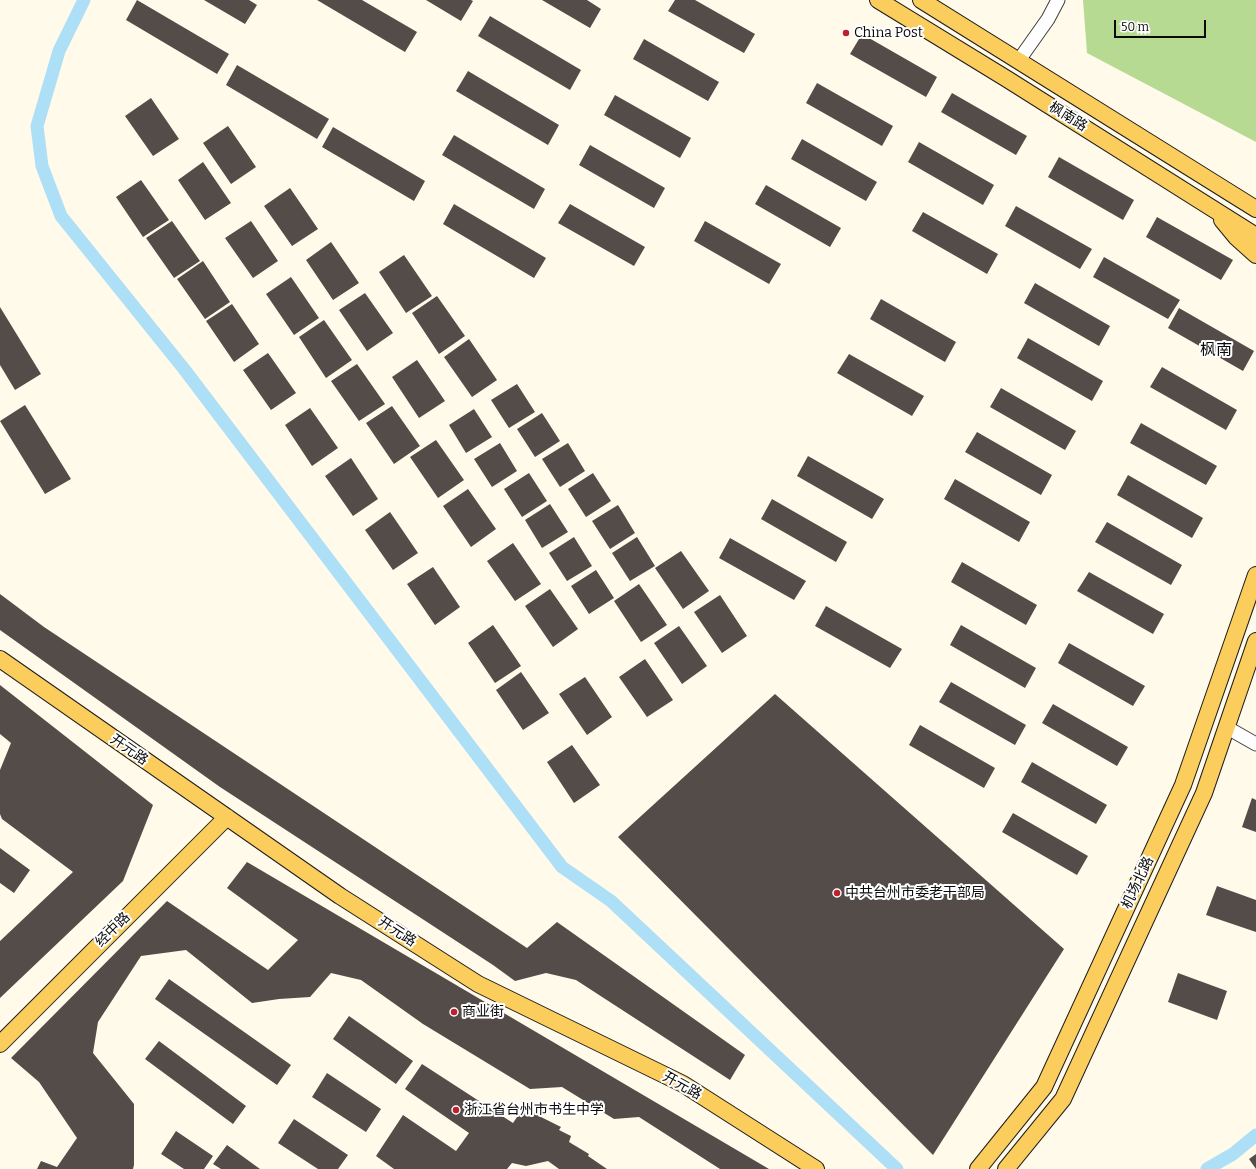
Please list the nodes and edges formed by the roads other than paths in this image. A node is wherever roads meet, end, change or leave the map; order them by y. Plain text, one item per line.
1 (878, 0) edge
2 (921, 0) edge
3 (1058, 0) edge
4 (1019, 60) junction
5 (1214, 209) junction
6 (1256, 209) edge
7 (1256, 236) edge
8 (1256, 254) edge
9 (1256, 575) edge
10 (1256, 641) edge
11 (0, 659) edge
12 (1226, 727) junction
13 (1256, 744) edge
14 (227, 817) junction
15 (0, 1044) edge
16 (816, 1169) edge
17 (978, 1169) edge
18 (1006, 1169) edge

1 - 5 main road, 枫南路
2 - 4 main road, 枫南路
3 - 4 street
4 - 6 main road, 枫南路
5 - 7 main road, 枫南路
5 - 8 main road
9 - 17 main road, 机场北路
10 - 12 main road, 机场北路
11 - 14 main road, 开元路
12 - 13 street
12 - 18 main road, 机场北路
14 - 15 main road, 经中路
14 - 16 main road, 开元路

